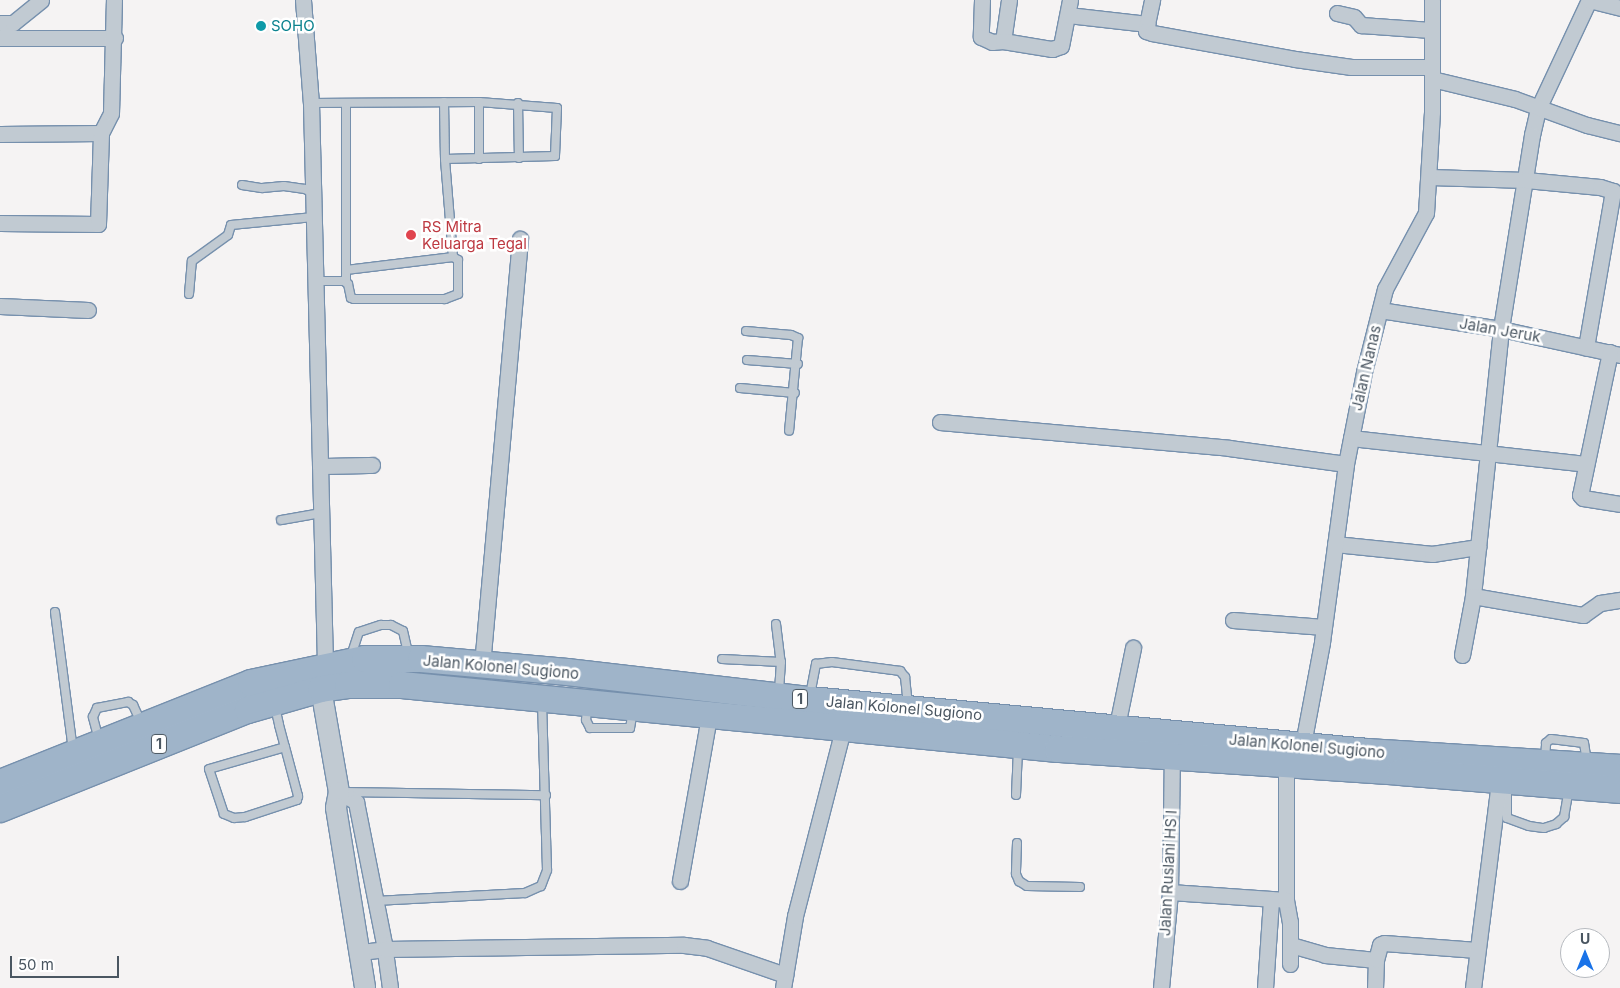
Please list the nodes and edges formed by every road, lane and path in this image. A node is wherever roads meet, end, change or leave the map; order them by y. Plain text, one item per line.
1 (41, 0) edge
2 (114, 0) edge
3 (303, 0) edge
4 (982, 0) edge
5 (1009, 0) edge
6 (1152, 0) edge
7 (1432, 0) edge
8 (1594, 1) edge
9 (1069, 7) edge
10 (1620, 8) edge
11 (1337, 13) dead end
12 (7, 23) edge
13 (1147, 24) junction
14 (1431, 30) junction
15 (3, 38) edge
16 (115, 38) junction
17 (1003, 41) junction
18 (1432, 73) junction
19 (346, 102) junction
20 (444, 102) junction
21 (479, 102) junction
22 (311, 103) junction
23 (518, 103) junction
24 (1538, 109) junction
25 (1620, 132) edge
26 (101, 133) junction
27 (0, 134) edge
28 (519, 158) junction
29 (479, 159) junction
30 (445, 160) junction
31 (1430, 178) junction
32 (1526, 180) junction
33 (242, 185) dead end
34 (314, 194) junction
35 (314, 217) junction
36 (0, 223) edge
37 (520, 239) dead end
38 (453, 257) junction
39 (346, 270) junction
40 (314, 281) junction
41 (346, 282) junction
42 (189, 294) dead end
43 (0, 306) edge
44 (88, 310) dead end
45 (1380, 310) junction
46 (1501, 329) junction
47 (746, 332) dead end
48 (1586, 348) junction
49 (1615, 353) edge
50 (747, 360) dead end
51 (798, 364) junction
52 (740, 388) dead end
53 (795, 393) junction
54 (940, 422) dead end
55 (790, 431) dead end
56 (1351, 438) junction
57 (1488, 453) junction
58 (1346, 464) junction
59 (1586, 464) junction
60 (372, 465) dead end
61 (320, 466) junction
62 (1620, 504) edge
63 (321, 513) junction
64 (281, 520) dead end
65 (1335, 544) junction
66 (1478, 547) junction
67 (1473, 596) junction
68 (1620, 600) edge
69 (55, 612) dead end
70 (1233, 620) dead end
71 (776, 624) dead end
72 (1324, 627) junction
73 (1133, 648) dead end
74 (1462, 655) dead end
75 (410, 659) junction
76 (722, 659) dead end
77 (350, 661) junction
78 (780, 662) junction
79 (482, 666) junction
80 (323, 677) junction
81 (779, 696) junction
82 (542, 698) junction
83 (810, 700) junction
84 (274, 703) junction
85 (907, 709) junction
86 (708, 717) junction
87 (777, 723) junction
88 (1117, 726) junction
89 (843, 729) junction
90 (1303, 744) junction
91 (1018, 746) junction
92 (286, 747) junction
93 (74, 755) junction
94 (1172, 757) junction
95 (1286, 764) junction
96 (1620, 768) edge
97 (1503, 782) junction
98 (0, 783) edge
99 (1569, 786) junction
100 (1620, 790) edge
101 (338, 792) junction
102 (546, 795) junction
103 (1016, 795) dead end
104 (0, 810) edge
105 (1017, 844) dead end
106 (680, 881) dead end
107 (1080, 887) dead end
108 (1170, 892) junction
109 (1278, 900) junction
110 (375, 901) junction
111 (1291, 945) junction
112 (385, 949) junction
113 (1477, 950) junction
114 (361, 952) junction
115 (1376, 960) junction
116 (1290, 964) dead end
117 (785, 984) edge
118 (365, 988) edge
119 (390, 988) edge
120 (1161, 988) edge
121 (1265, 988) edge
122 (1375, 988) edge
123 (1473, 988) edge

1 - 12 street
2 - 16 street
3 - 22 street
4 - 17 street
5 - 17 street
6 - 13 street
7 - 14 street, Jalan Nanas
8 - 10 street
8 - 24 street
9 - 13 street
9 - 17 street
11 - 14 street
12 - 15 street
13 - 18 street
14 - 18 street, Jalan Nanas
15 - 16 street
16 - 26 street
18 - 24 street
18 - 31 street, Jalan Nanas
19 - 20 lane
19 - 22 lane
19 - 39 lane
20 - 21 lane
20 - 30 lane
21 - 23 lane
21 - 29 lane
22 - 34 street
23 - 28 lane
23 - 28 lane
24 - 25 street
24 - 32 street
26 - 27 street
26 - 36 street
28 - 29 lane
29 - 30 lane
30 - 38 lane
31 - 32 street
31 - 45 street, Jalan Nanas
32 - 46 street
32 - 48 street
33 - 34 lane
34 - 35 street
35 - 40 street
35 - 42 lane
37 - 79 street
38 - 39 lane
38 - 41 lane
39 - 41 lane
40 - 41 lane
40 - 61 street
43 - 44 street
45 - 46 street, Jalan Jeruk
45 - 56 street, Jalan Nanas
46 - 48 street, Jalan Jeruk
46 - 57 street
47 - 51 lane
48 - 49 street, Jalan Jeruk
49 - 59 street
50 - 51 lane
51 - 53 lane
52 - 53 lane
53 - 55 lane
54 - 58 street
56 - 57 street
56 - 58 street, Jalan Nanas
57 - 59 street
57 - 66 street
58 - 65 street, Jalan Nanas
59 - 62 street
60 - 61 street
61 - 63 street
63 - 64 lane
63 - 80 street
65 - 66 street
65 - 72 street, Jalan Nanas
66 - 67 street
67 - 68 street
67 - 74 street
69 - 93 lane
70 - 72 street
71 - 78 lane
72 - 90 street, Jalan Nanas
73 - 88 street
75 - 77 highway, Jalan Kolonel Sugiono / 1
75 - 77 lane
75 - 79 highway, Jalan Kolonel Sugiono / 1
76 - 78 lane
77 - 80 highway, Jalan Kolonel Sugiono / 1
78 - 81 lane
79 - 81 highway, Jalan Kolonel Sugiono / 1
80 - 82 highway, Jalan Kolonel Sugiono / 1
80 - 84 highway, Jalan Kolonel Sugiono / 1
80 - 93 highway, Jalan Kolonel Sugiono / 1
80 - 101 street
81 - 83 highway, Jalan Kolonel Sugiono / 1
81 - 87 highway
82 - 86 highway, Jalan Kolonel Sugiono / 1
82 - 102 lane
83 - 85 highway, Jalan Kolonel Sugiono / 1
83 - 85 lane
84 - 92 lane
84 - 104 highway, Jalan Kolonel Sugiono / 1
85 - 88 highway, Jalan Kolonel Sugiono / 1
86 - 87 highway, Jalan Kolonel Sugiono / 1
86 - 106 street
87 - 89 highway, Jalan Kolonel Sugiono / 1
88 - 90 highway, Jalan Kolonel Sugiono / 1
89 - 91 highway, Jalan Kolonel Sugiono / 1
89 - 117 street
90 - 96 highway, Jalan Kolonel Sugiono / 1
91 - 94 highway, Jalan Kolonel Sugiono / 1
91 - 103 lane
92 - 92 lane
93 - 98 highway, Jalan Kolonel Sugiono / 1
94 - 95 highway, Jalan Kolonel Sugiono / 1
94 - 108 street, Jalan Ruslani HS I
95 - 97 highway, Jalan Kolonel Sugiono / 1
95 - 109 street
97 - 99 highway, Jalan Kolonel Sugiono / 1
97 - 99 lane
97 - 113 street
99 - 100 highway, Jalan Kolonel Sugiono / 1
101 - 102 lane
101 - 110 street
101 - 114 street
102 - 110 lane
105 - 107 lane
108 - 109 street
108 - 120 street, Jalan Ruslani HS I
109 - 111 street
109 - 121 street
110 - 112 street
111 - 115 street
111 - 116 street
112 - 114 street
112 - 117 street
112 - 119 street
113 - 115 street
113 - 123 street
114 - 118 street
115 - 122 street

